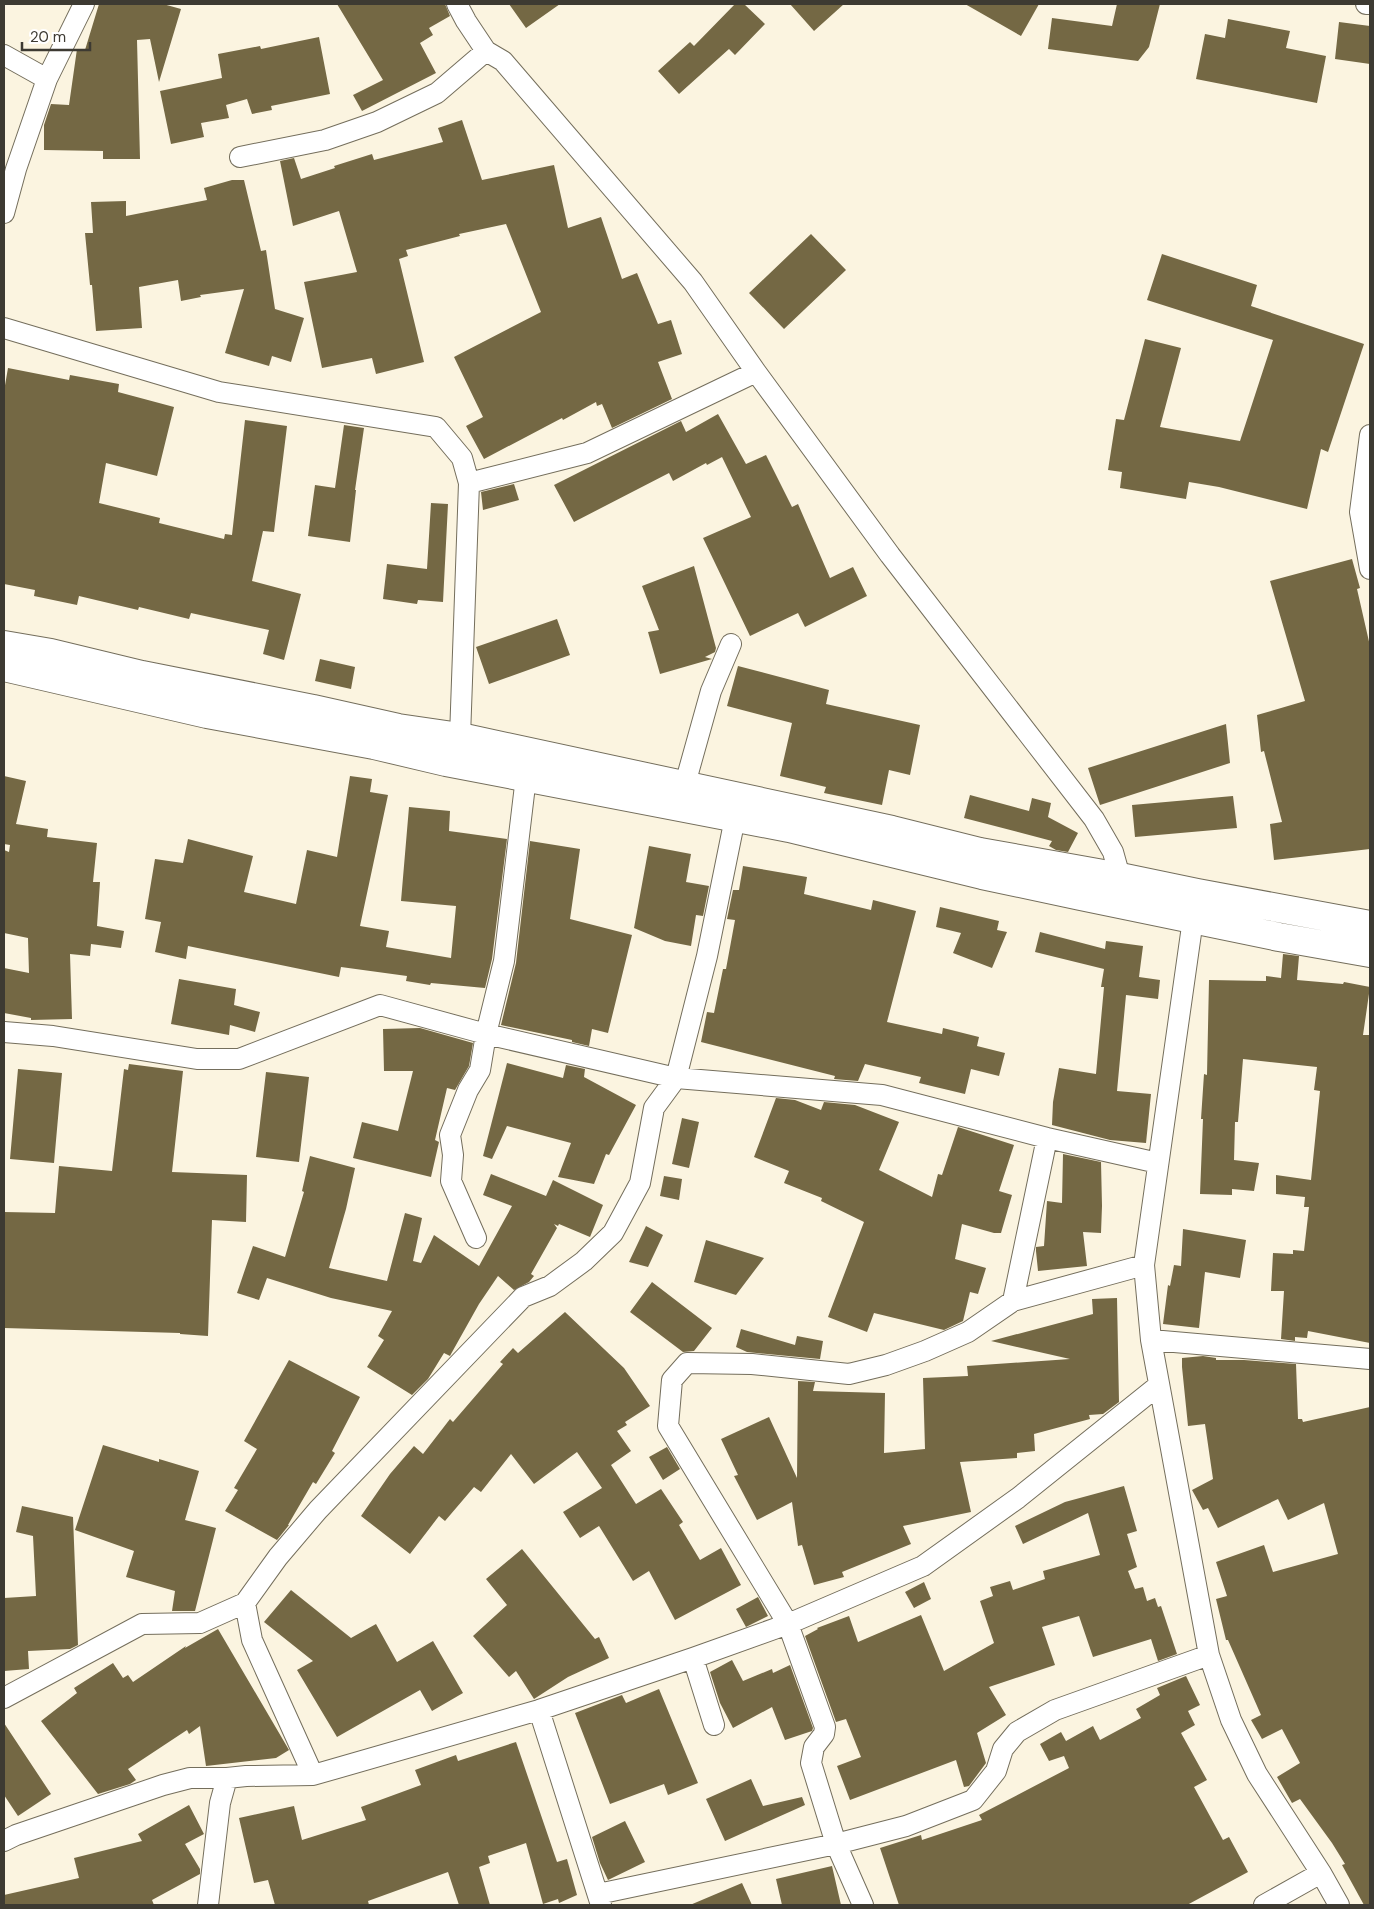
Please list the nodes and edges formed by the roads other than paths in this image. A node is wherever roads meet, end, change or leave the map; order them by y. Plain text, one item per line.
1 (84, 4) edge
2 (457, 4) edge
3 (1366, 4) edge
4 (1370, 4) edge
5 (486, 51) junction
6 (4, 55) edge
7 (48, 79) junction
8 (240, 157) dead end
9 (4, 213) edge
10 (4, 328) edge
11 (756, 372) junction
12 (1370, 435) edge
13 (468, 483) junction
14 (1370, 569) edge
15 (731, 644) dead end
16 (4, 645) edge
17 (4, 667) edge
18 (460, 737) junction
19 (526, 777) junction
20 (685, 784) junction
21 (735, 818) junction
22 (1120, 877) junction
23 (1195, 906) junction
24 (1370, 924) edge
25 (1370, 953) edge
26 (4, 1032) edge
27 (486, 1034) junction
28 (676, 1078) junction
29 (1047, 1138) junction
30 (1158, 1163) junction
31 (476, 1238) dead end
32 (1144, 1265) junction
33 (1013, 1301) junction
34 (1151, 1340) junction
35 (1370, 1359) edge
36 (1159, 1385) junction
37 (245, 1603) junction
38 (788, 1624) junction
39 (1209, 1655) junction
40 (693, 1658) junction
41 (4, 1698) edge
42 (540, 1710) junction
43 (714, 1725) dead end
44 (313, 1775) junction
45 (227, 1778) junction
46 (4, 1841) edge
47 (836, 1844) junction
48 (1321, 1873) junction
49 (600, 1900) edge
50 (208, 1905) edge
51 (863, 1905) edge
52 (1264, 1905) edge
53 (1338, 1905) edge

1 - 7 street
2 - 5 street
3 - 4 street
5 - 8 street
5 - 11 street
6 - 7 street
7 - 9 street
10 - 13 street
11 - 13 street
11 - 22 street
12 - 14 street
13 - 18 street
15 - 20 street
16 - 18 main road
17 - 19 main road
18 - 20 main road
19 - 21 main road
19 - 27 street
20 - 22 main road
21 - 23 main road
21 - 28 street
22 - 23 main road
23 - 24 main road
23 - 25 main road
23 - 30 street
26 - 27 street
27 - 28 street
27 - 31 street
28 - 29 street
28 - 37 street
29 - 30 street
29 - 33 street
30 - 32 street
32 - 33 street
32 - 34 street
33 - 38 street
34 - 35 street
34 - 36 street
36 - 38 street
36 - 39 street
37 - 41 street
37 - 44 street
38 - 40 street
38 - 47 street
39 - 47 street
39 - 48 street
40 - 42 street
40 - 43 street
42 - 44 street
42 - 49 street
44 - 45 street
45 - 46 street
45 - 50 street
47 - 49 street
47 - 51 street
48 - 52 street
48 - 53 street

